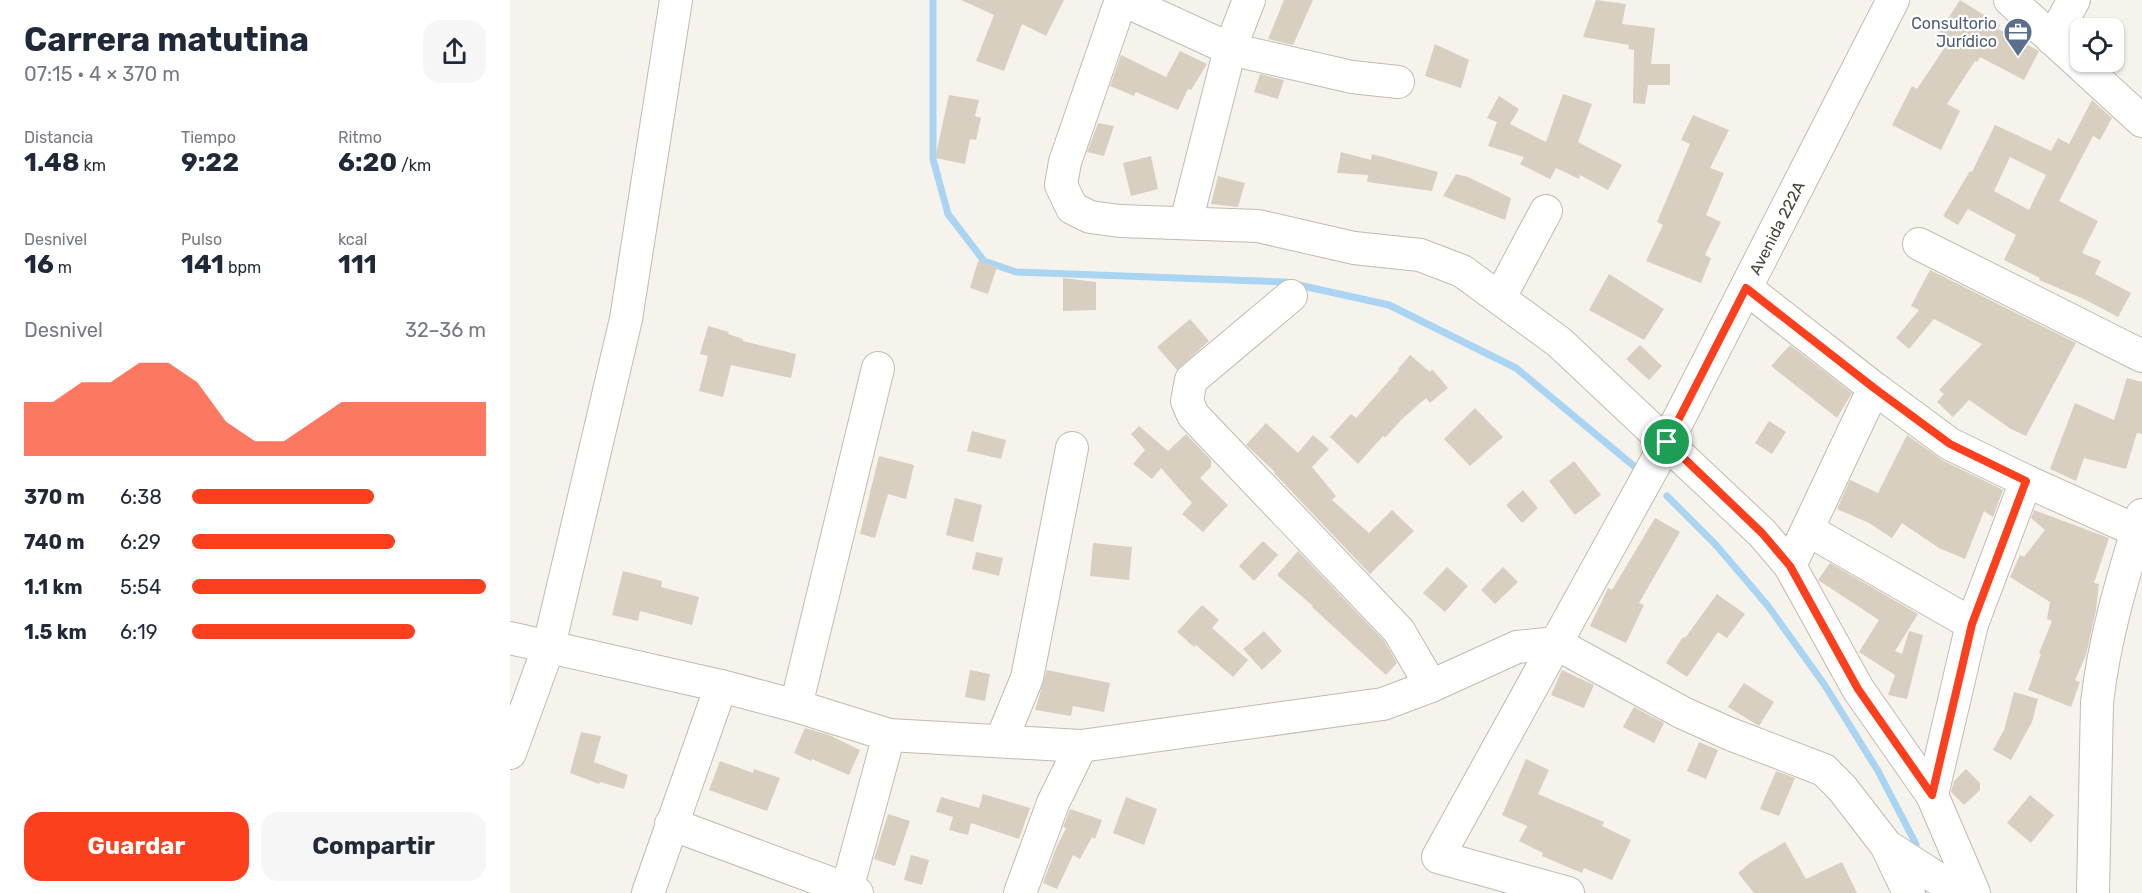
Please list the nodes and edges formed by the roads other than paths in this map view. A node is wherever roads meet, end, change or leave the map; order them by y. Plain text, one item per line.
1 (676, 0) edge
2 (1122, 0) edge
3 (1249, 0) edge
4 (1893, 0) edge
5 (2010, 0) edge
6 (2074, 0) edge
7 (2052, 39) junction
8 (1230, 49) junction
9 (1398, 82) dead end
10 (2142, 121) edge
11 (1546, 211) dead end
12 (1186, 222) junction
13 (1919, 244) dead end
14 (1746, 288) junction
15 (1290, 296) dead end
16 (1500, 297) junction
17 (2142, 356) edge
18 (878, 368) dead end
19 (1874, 388) junction
20 (1667, 442) junction
21 (1072, 448) dead end
22 (2026, 481) junction
23 (2139, 523) edge
24 (1808, 530) junction
25 (1790, 566) junction
26 (1972, 624) junction
27 (510, 638) edge
28 (1555, 644) junction
29 (549, 646) junction
30 (722, 686) junction
31 (1431, 686) junction
32 (796, 706) junction
33 (889, 735) junction
34 (1001, 741) junction
35 (1081, 746) junction
36 (510, 753) edge
37 (1932, 795) junction
38 (671, 824) junction
39 (1886, 845) junction
40 (850, 892) edge
41 (1560, 892) edge
42 (648, 893) edge
43 (1020, 893) edge
44 (1909, 893) edge
45 (1960, 893) edge
46 (1974, 893) edge
47 (2093, 893) edge

1 - 29 street
2 - 8 street
2 - 12 street
3 - 8 street
4 - 14 street, Avenida 222A
5 - 7 street
6 - 7 street
7 - 10 street
8 - 9 street
8 - 12 street
11 - 16 street
12 - 16 street
13 - 17 street
14 - 19 street
14 - 20 street, Avenida 222A
15 - 31 street
16 - 20 street
18 - 32 street
19 - 22 street
19 - 24 street
20 - 25 street
20 - 28 street, Avenida 222A
21 - 34 street
22 - 23 street
22 - 26 street
23 - 47 street
24 - 25 street
24 - 26 street
25 - 37 street
26 - 37 street
27 - 29 street
28 - 31 street
28 - 39 street
28 - 41 street, Avenida 222A
29 - 30 street
29 - 36 street
30 - 32 street
30 - 38 street
31 - 35 street
32 - 33 street
33 - 34 street
33 - 40 street
34 - 35 street
35 - 43 street
37 - 46 street
38 - 40 street
38 - 42 street
39 - 44 street
39 - 45 street

